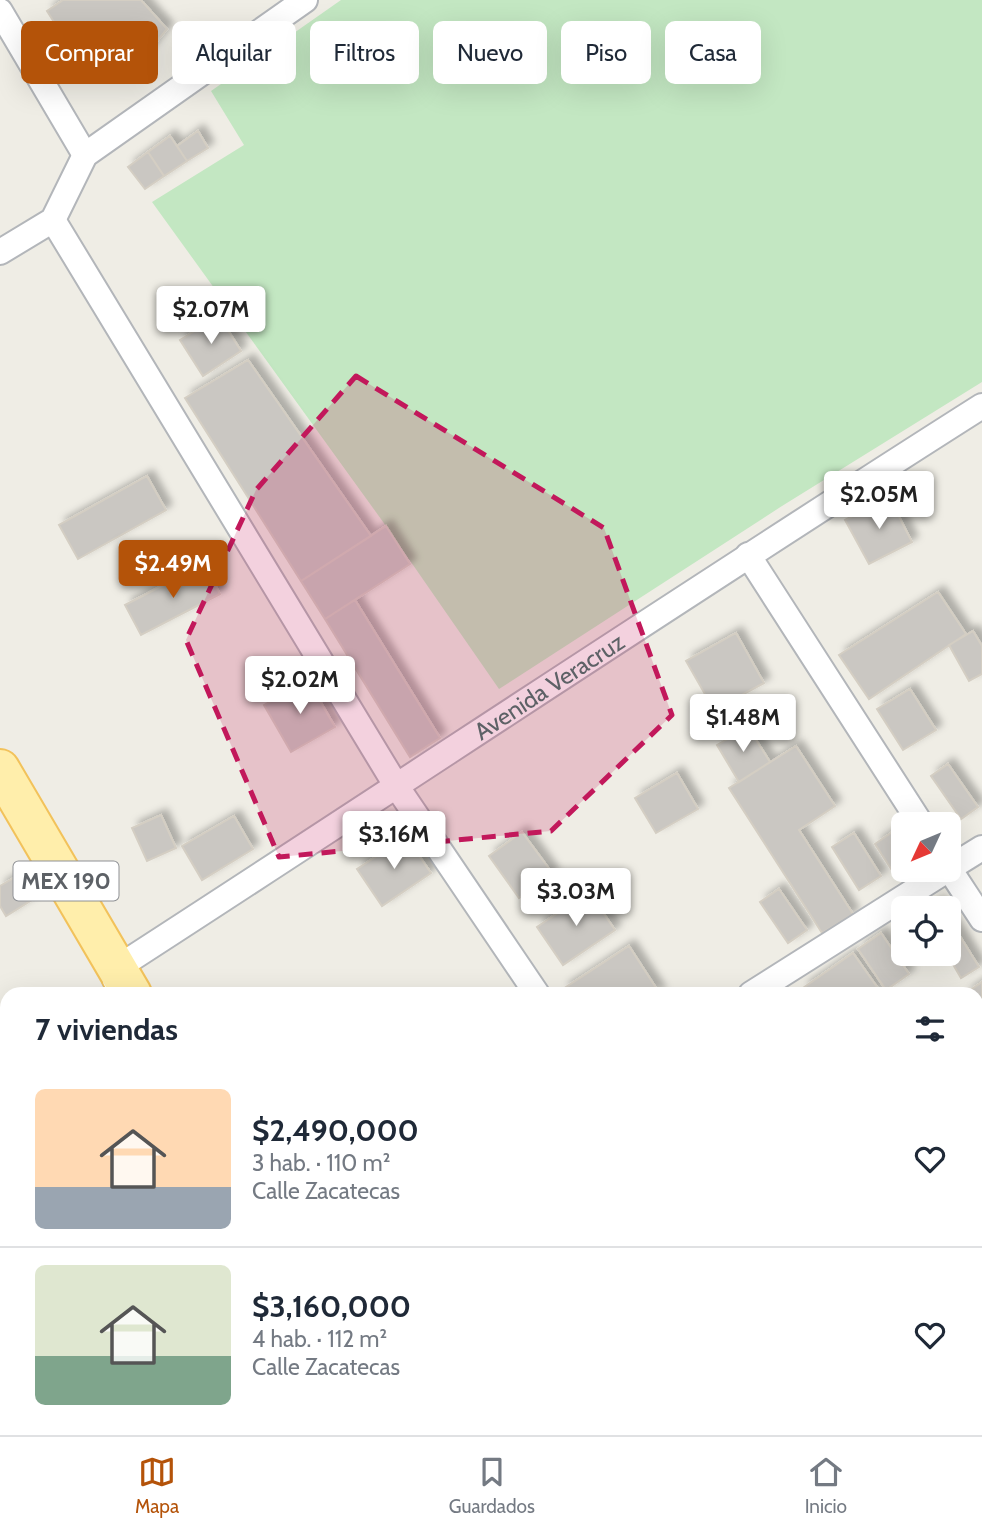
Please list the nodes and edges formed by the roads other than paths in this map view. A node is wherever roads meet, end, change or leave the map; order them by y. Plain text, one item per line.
1 (305, 0) edge
2 (0, 11) edge
3 (85, 155) junction
4 (53, 220) junction
5 (0, 252) edge
6 (982, 406) edge
7 (748, 555) junction
8 (0, 769) edge
9 (397, 787) junction
10 (913, 812) edge
11 (982, 848) edge
12 (961, 861) edge
13 (928, 882) edge
14 (957, 882) edge
15 (982, 919) edge
16 (120, 985) edge
17 (532, 987) edge
18 (762, 987) edge

1 - 3 street
2 - 3 street
3 - 4 street
4 - 5 street
4 - 9 street
6 - 7 street, Avenida Veracruz
7 - 9 street, Avenida Veracruz
7 - 10 street
8 - 16 main road, MEX 190
9 - 16 street, Avenida Veracruz
9 - 17 street
11 - 12 street
13 - 18 street
14 - 15 street

